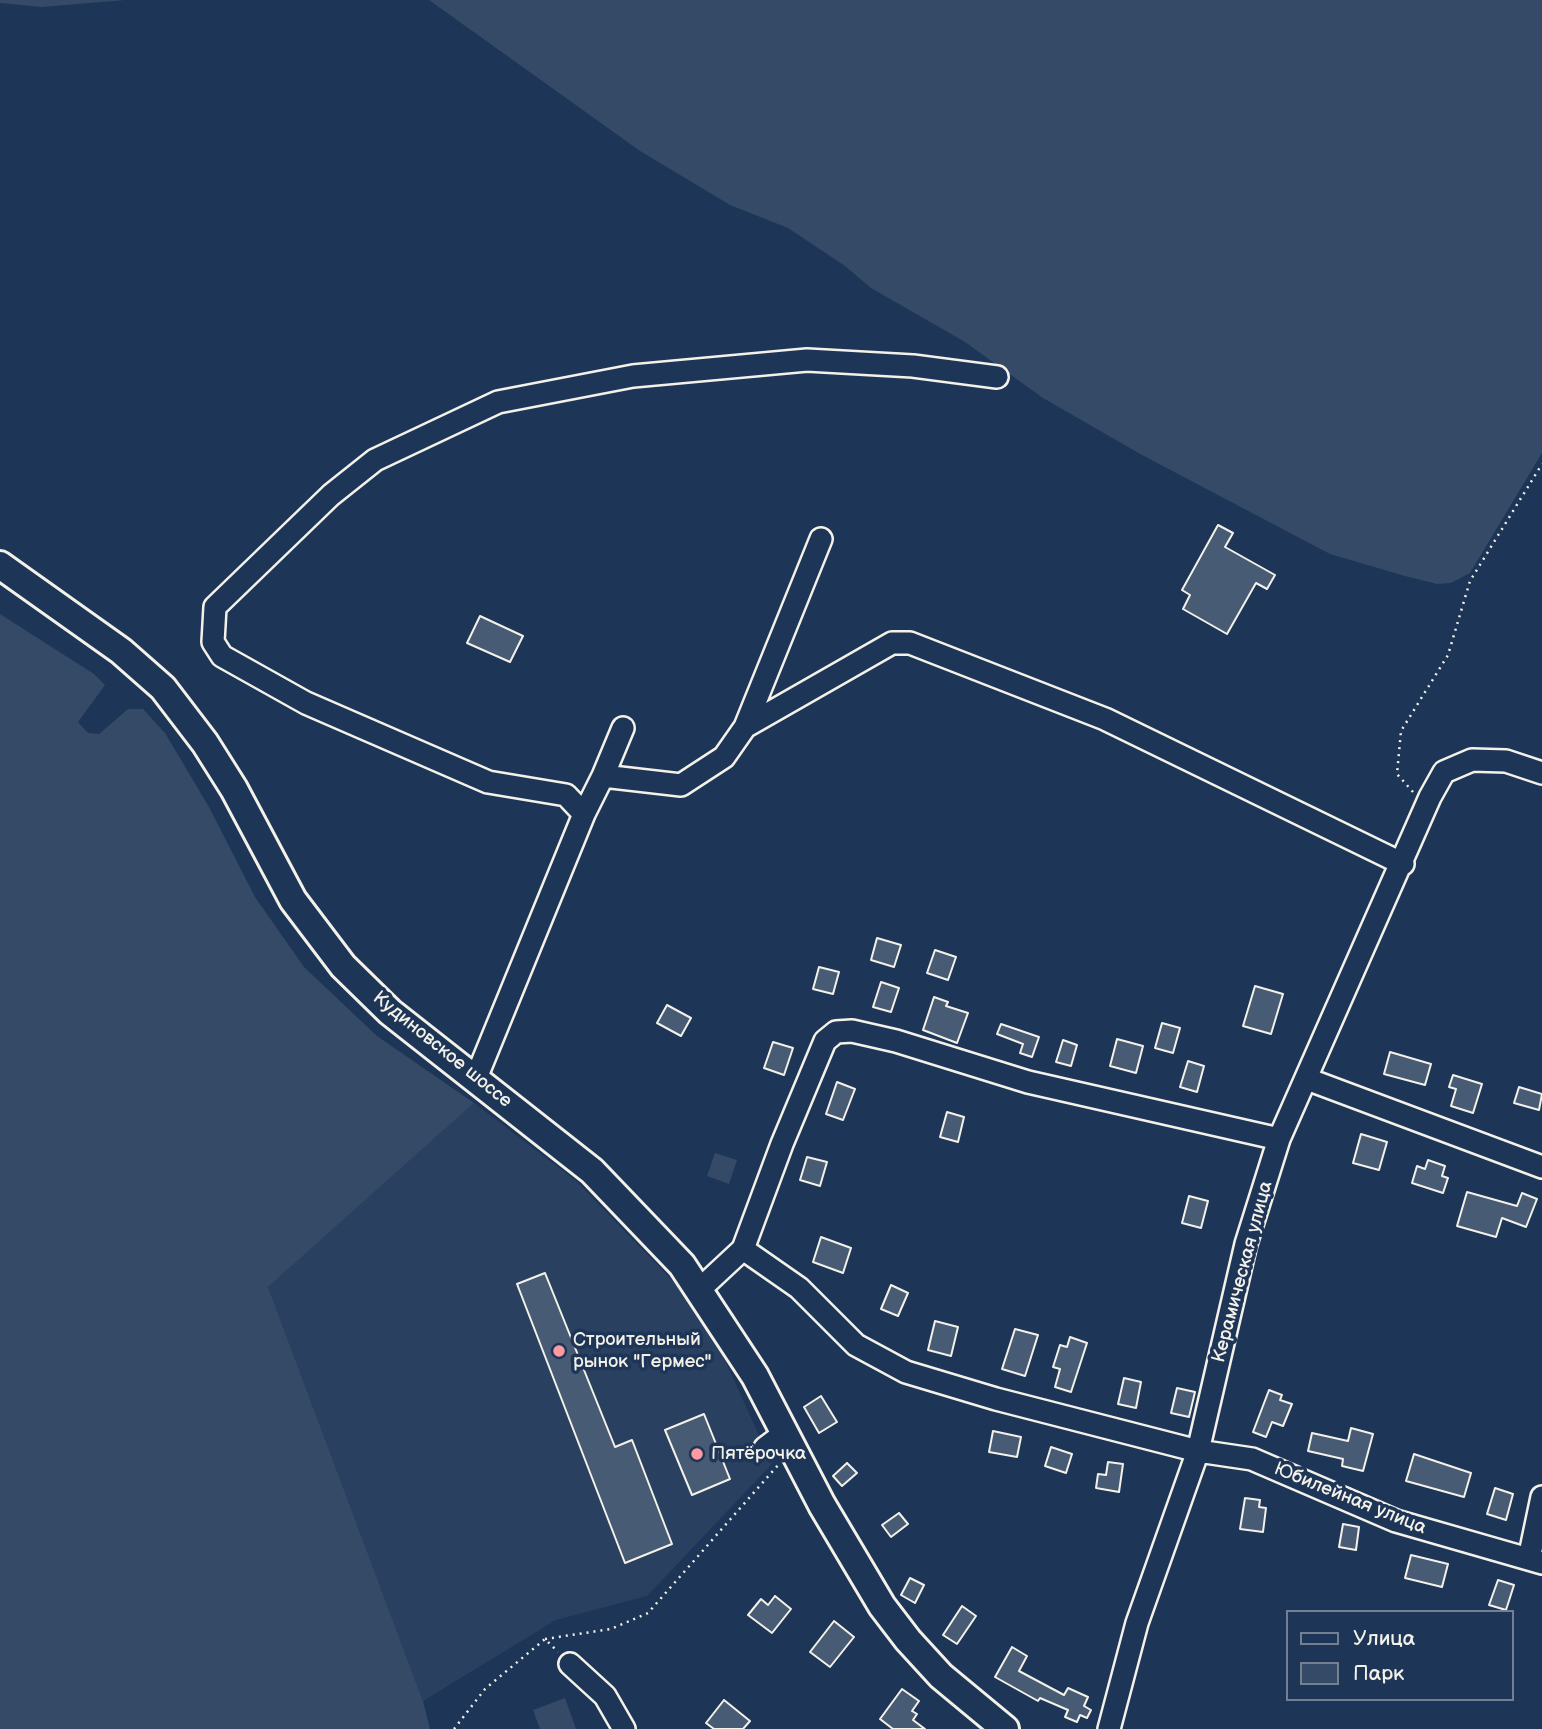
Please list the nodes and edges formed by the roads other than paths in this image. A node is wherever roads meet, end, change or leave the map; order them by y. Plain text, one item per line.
1 (997, 377) dead end
2 (821, 539) dead end
3 (0, 565) edge
4 (745, 727) junction
5 (623, 729) dead end
6 (1542, 773) edge
7 (603, 776) junction
8 (584, 814) junction
9 (1403, 864) junction
10 (476, 1079) junction
11 (1307, 1079) junction
12 (1279, 1139) junction
13 (1542, 1167) edge
14 (743, 1249) junction
15 (699, 1290) junction
16 (1198, 1451) junction
17 (1542, 1497) edge
18 (1536, 1561) edge
19 (570, 1664) road end
20 (624, 1729) edge
21 (1005, 1729) edge
22 (1109, 1729) edge

1 - 8 street
2 - 4 street
3 - 10 main road, Кудиновское шоссе
4 - 7 street
4 - 9 street
5 - 7 street
6 - 9 street, Керамическая улица
7 - 8 street
8 - 10 street
9 - 11 street, Керамическая улица
10 - 15 main road, Кудиновское шоссе
11 - 12 street, Керамическая улица
11 - 13 street
12 - 14 street
12 - 16 street, Керамическая улица
14 - 15 street
14 - 16 street, Юбилейная улица
15 - 21 main road, Кудиновское шоссе
16 - 18 street, Юбилейная улица
16 - 22 street, Керамическая улица
17 - 18 street
19 - 20 street

